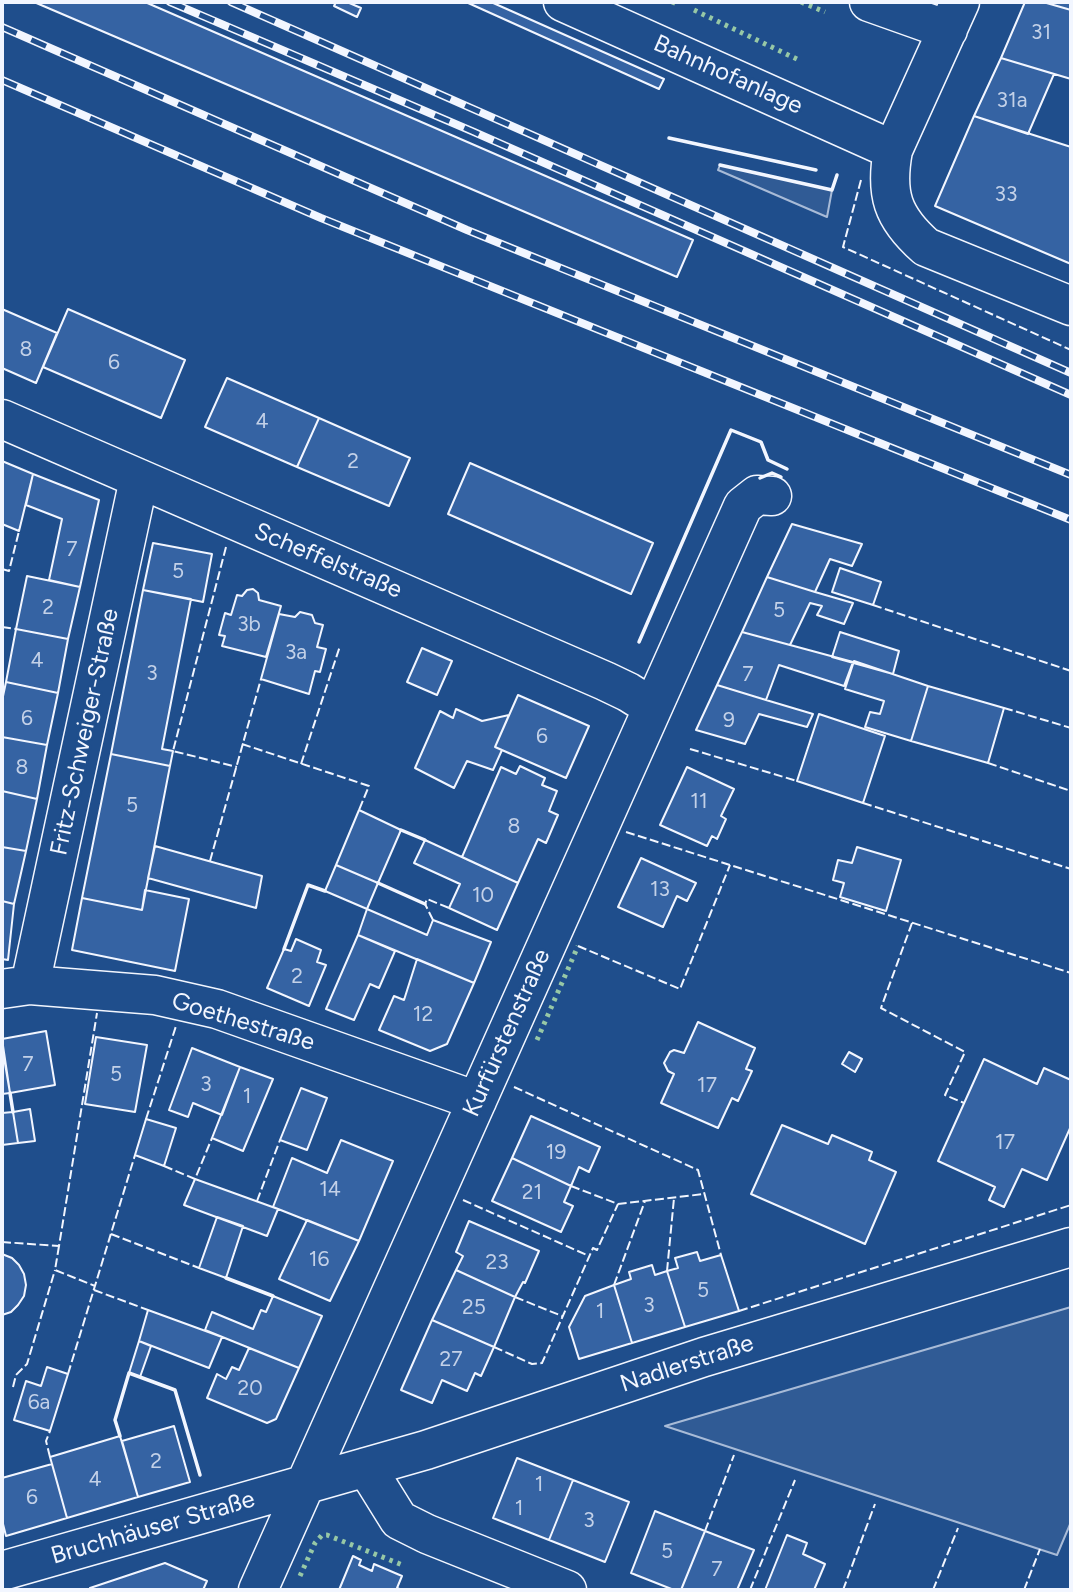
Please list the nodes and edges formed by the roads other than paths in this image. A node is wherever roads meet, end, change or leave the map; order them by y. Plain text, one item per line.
1 (563, 2) edge
2 (869, 2) edge
3 (954, 16) edge
4 (893, 150) junction
5 (1071, 306) edge
6 (2, 419) edge
7 (139, 479) junction
8 (772, 496) dead end
9 (652, 707) junction
10 (16, 987) edge
11 (477, 1101) junction
12 (1071, 1247) edge
13 (366, 1467) junction
14 (305, 1485) junction
15 (2, 1571) edge
16 (258, 1590) edge
17 (568, 1590) edge

1 - 4 street, Bahnhofanlage
2 - 3 street
3 - 4 street
4 - 5 street
6 - 7 street, Scheffelstraße
7 - 9 street, Scheffelstraße
7 - 10 street, Fritz-Schweiger-Straße
8 - 9 street, Kurfürstenstraße
9 - 11 street, Kurfürstenstraße
10 - 11 street, Goethestraße
11 - 14 street, Kurfürstenstraße
12 - 13 street, Nadlerstraße
13 - 14 street, Nadlerstraße
13 - 17 street
14 - 15 street, Bruchhäuser Straße
14 - 16 street, Kurfürstenstraße

